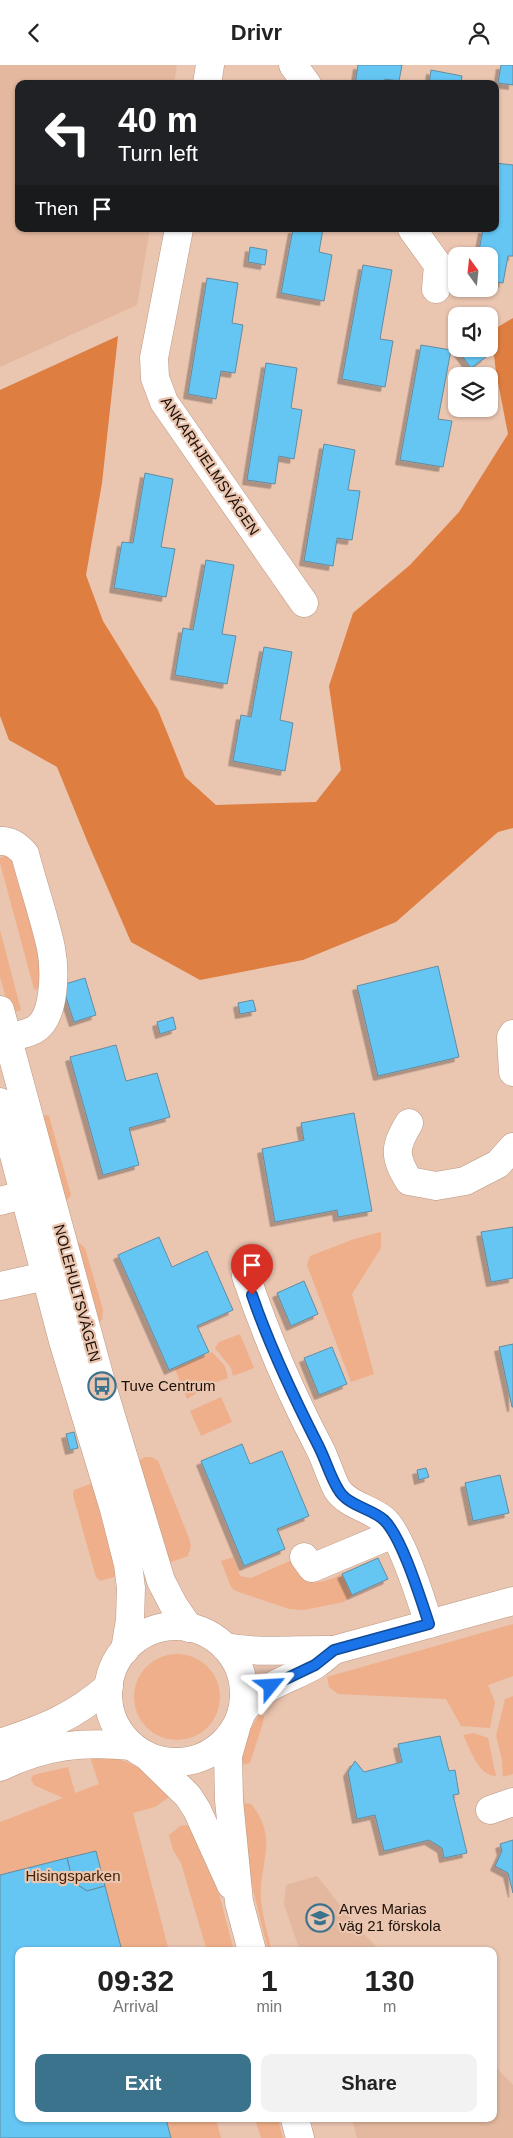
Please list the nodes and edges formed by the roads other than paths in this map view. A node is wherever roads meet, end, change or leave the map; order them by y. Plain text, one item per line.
1 (210, 65) edge
2 (293, 65) edge
3 (208, 80) edge
4 (303, 80) edge
5 (178, 232) edge
6 (414, 232) edge
7 (436, 289) dead end
8 (304, 603) dead end
9 (0, 841) edge
10 (0, 1010) edge
11 (513, 1034) edge
12 (4, 1038) edge
13 (513, 1072) edge
14 (0, 1102) edge
15 (409, 1123) dead end
16 (513, 1147) edge
17 (24, 1195) edge
18 (58, 1274) junction
19 (246, 1276) dead end
20 (0, 1286) edge
21 (393, 1534) junction
22 (304, 1557) dead end
23 (513, 1601) edge
24 (429, 1624) junction
25 (189, 1627) junction
26 (225, 1647) junction
27 (124, 1650) junction
28 (334, 1650) junction
29 (109, 1686) junction
30 (239, 1718) junction
31 (138, 1750) junction
32 (1, 1758) edge
33 (239, 1902) junction
34 (251, 1947) edge
35 (296, 2122) edge
36 (300, 2138) edge

1 - 3 street
2 - 4 street
5 - 8 street, ANKARHJELMSVÄGEN
6 - 7 street
9 - 12 street
10 - 12 street, NOLEHULTSVÄGEN
11 - 13 street
12 - 17 street, NOLEHULTSVÄGEN
14 - 17 street, NOLEHULTSVÄGEN
15 - 16 street
17 - 18 street, NOLEHULTSVÄGEN
18 - 20 street
18 - 25 street, NOLEHULTSVÄGEN
18 - 27 street, NOLEHULTSVÄGEN
19 - 21 street
21 - 22 street
21 - 24 street
23 - 24 street
24 - 28 street
25 - 26 street, NOLEHULTSVÄGEN
25 - 27 street, NOLEHULTSVÄGEN
26 - 28 street
26 - 30 street, NOLEHULTSVÄGEN
27 - 29 street, NOLEHULTSVÄGEN
28 - 30 street
29 - 31 street, NOLEHULTSVÄGEN
29 - 32 street
30 - 31 street
30 - 33 street, NOLEHULTSVÄGEN
31 - 32 street
31 - 33 street, NOLEHULTSVÄGEN
33 - 34 street
35 - 36 street

